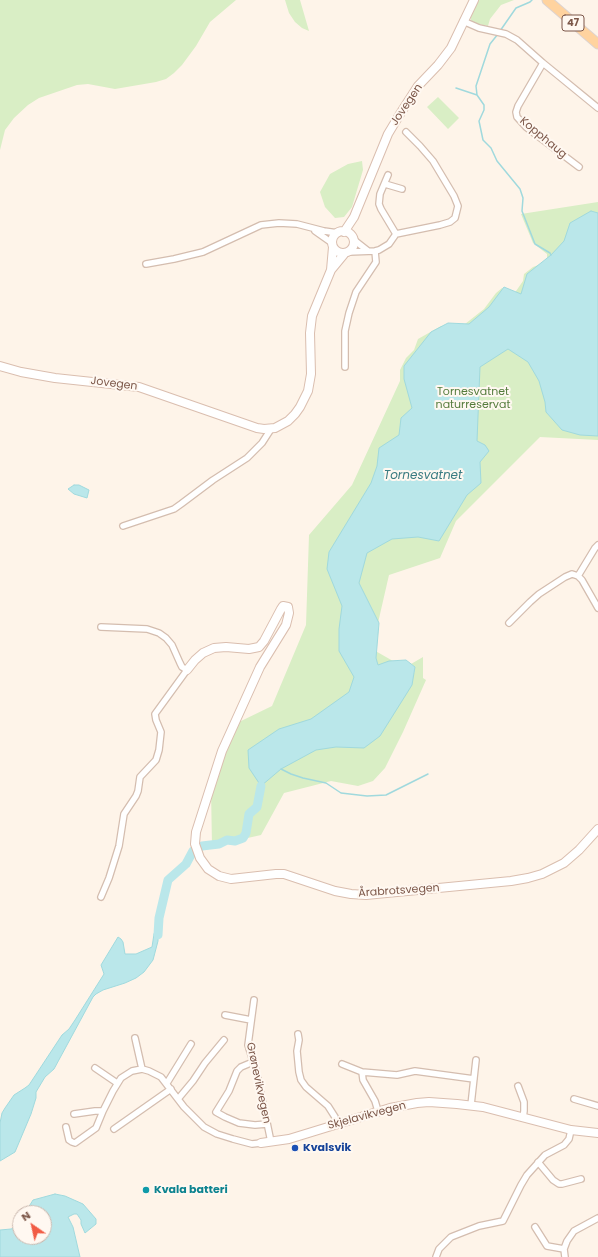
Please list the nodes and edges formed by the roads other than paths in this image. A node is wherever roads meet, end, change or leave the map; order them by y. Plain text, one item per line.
1 (474, 0) edge
2 (550, 0) edge
3 (463, 21) junction
4 (598, 36) edge
5 (598, 44) edge
6 (543, 63) junction
7 (598, 108) edge
8 (406, 132) dead end
9 (579, 167) dead end
10 (388, 175) dead end
11 (384, 184) junction
12 (402, 189) dead end
13 (313, 229) junction
14 (396, 234) junction
15 (346, 235) junction
16 (333, 245) junction
17 (368, 251) junction
18 (375, 251) junction
19 (347, 252) junction
20 (146, 264) dead end
21 (331, 270) junction
22 (0, 366) edge
23 (346, 367) dead end
24 (270, 429) junction
25 (123, 526) dead end
26 (598, 545) edge
27 (578, 576) junction
28 (598, 608) edge
29 (509, 623) dead end
30 (101, 627) dead end
31 (187, 670) junction
32 (598, 828) edge
33 (101, 897) dead end
34 (254, 1000) dead end
35 (225, 1015) dead end
36 (251, 1020) junction
37 (298, 1034) dead end
38 (135, 1038) dead end
39 (224, 1040) dead end
40 (191, 1044) dead end
41 (476, 1060) dead end
42 (253, 1062) junction
43 (342, 1064) dead end
44 (95, 1068) dead end
45 (142, 1069) junction
46 (362, 1072) junction
47 (474, 1079) junction
48 (117, 1083) junction
49 (167, 1083) junction
50 (518, 1086) dead end
51 (171, 1089) junction
52 (178, 1099) junction
53 (574, 1099) dead end
54 (471, 1105) junction
55 (598, 1106) edge
56 (103, 1111) junction
57 (378, 1111) junction
58 (74, 1114) dead end
59 (523, 1118) junction
60 (267, 1124) junction
61 (336, 1124) junction
62 (66, 1127) dead end
63 (114, 1129) dead end
64 (571, 1130) junction
65 (598, 1133) edge
66 (271, 1142) junction
67 (261, 1143) joint
68 (538, 1162) junction
69 (581, 1179) dead end
70 (598, 1218) edge
71 (535, 1227) dead end
72 (564, 1250) junction
73 (436, 1257) edge
74 (565, 1257) edge

1 - 3 street, Jovegen
2 - 4 main road, 47
2 - 5 main road, 47
3 - 6 street
3 - 15 street, Jovegen
6 - 7 street
6 - 9 street, Kopphaug
8 - 14 street
10 - 11 street
11 - 12 street
11 - 14 street
13 - 15 street
13 - 16 street
13 - 20 street
14 - 18 street
15 - 16 street
15 - 17 street
15 - 19 street
16 - 19 street
16 - 21 street
17 - 18 street
17 - 19 street
18 - 23 street
19 - 21 street
21 - 24 street
22 - 24 street, Jovegen
24 - 25 street
26 - 27 street
27 - 28 street
27 - 29 street
30 - 31 street
31 - 32 street, Årabrotsvegen
31 - 33 street
34 - 36 street, Grønevikvegen
35 - 36 street
36 - 42 street, Grønevikvegen
37 - 61 street
38 - 45 street
39 - 52 street
40 - 49 street
41 - 47 street
42 - 60 street, Grønevikvegen
42 - 60 street
43 - 46 street
44 - 48 street
45 - 48 street
45 - 49 street, Skjelavikvegen
46 - 47 street
46 - 57 street
47 - 54 street
48 - 56 street
49 - 51 street, Skjelavikvegen
50 - 59 street
51 - 52 street, Skjelavikvegen
51 - 63 street
52 - 67 street, Skjelavikvegen
53 - 55 street
54 - 57 street, Skjelavikvegen
54 - 59 street, Skjelavikvegen
56 - 58 street
56 - 62 street
57 - 61 street, Skjelavikvegen
59 - 64 street, Skjelavikvegen
60 - 66 street, Grønevikvegen
61 - 66 street, Skjelavikvegen
64 - 65 street, Skjelavikvegen
64 - 68 street
66 - 67 street, Skjelavikvegen
68 - 69 street
68 - 73 street
70 - 72 street
71 - 72 street
72 - 74 street

